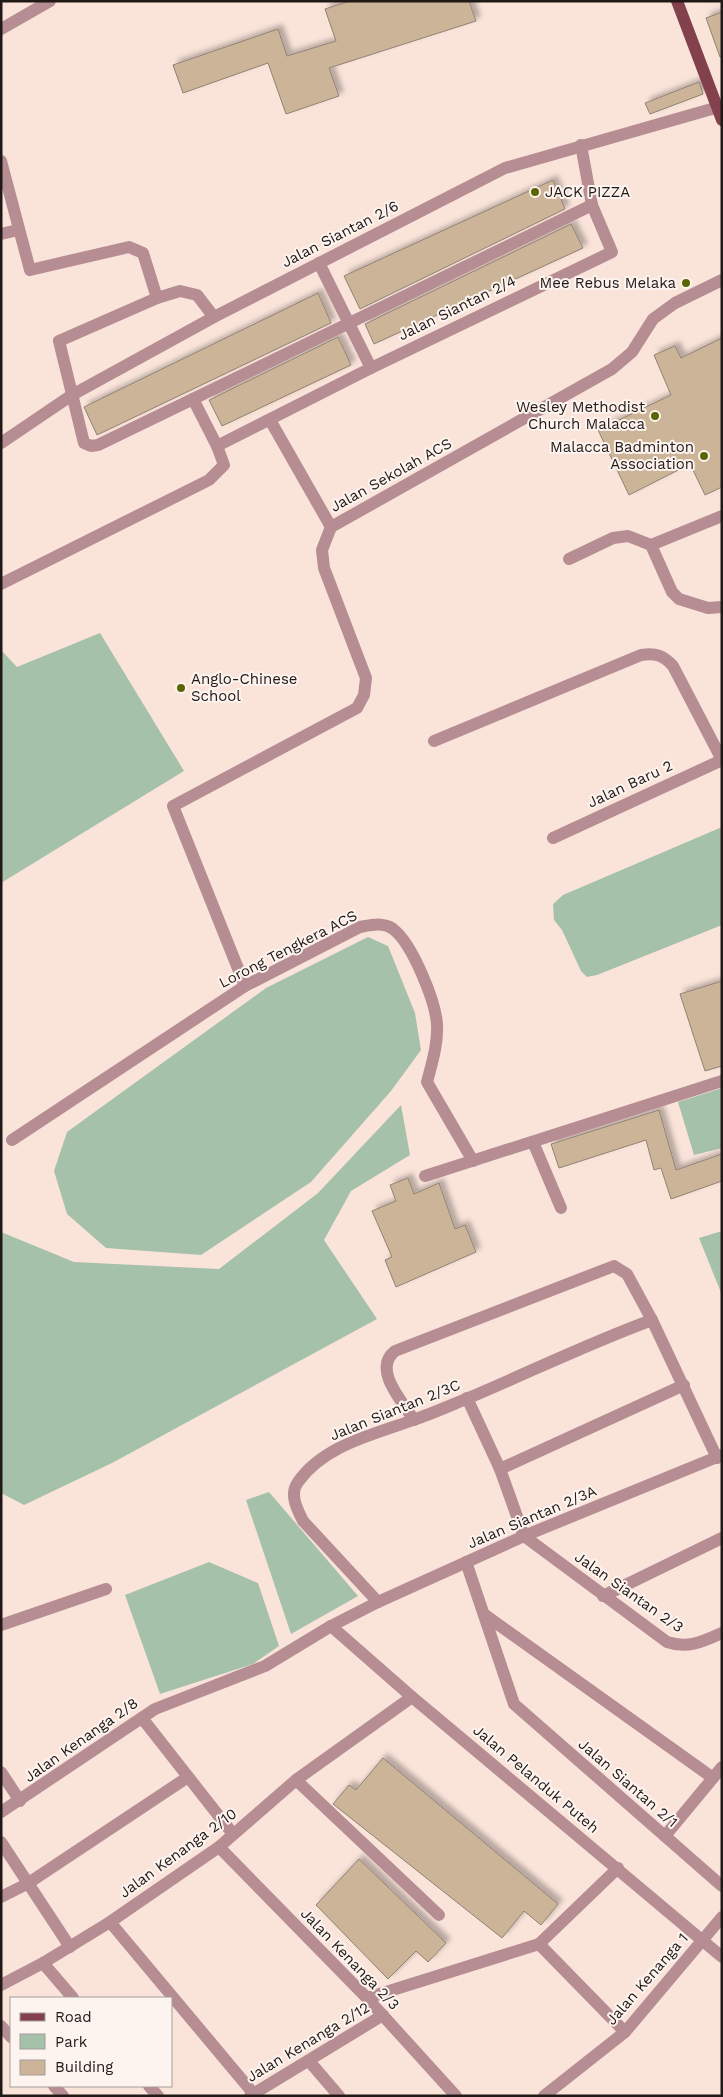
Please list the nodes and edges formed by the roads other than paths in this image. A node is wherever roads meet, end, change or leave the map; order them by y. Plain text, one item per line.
1 (50, 1) edge
2 (677, 1) edge
3 (1, 29) edge
4 (720, 111) edge
5 (581, 145) junction
6 (1, 161) edge
7 (592, 205) junction
8 (18, 230) junction
9 (1, 234) edge
10 (319, 263) junction
11 (722, 280) edge
12 (157, 298) junction
13 (214, 317) junction
14 (349, 323) junction
15 (371, 368) junction
16 (72, 395) junction
17 (193, 399) junction
18 (270, 420) junction
19 (1, 443) edge
20 (217, 446) junction
21 (722, 516) edge
22 (331, 527) junction
23 (650, 544) junction
24 (569, 559) dead end
25 (1, 584) edge
26 (722, 607) edge
27 (434, 741) dead end
28 (722, 760) edge
29 (553, 838) dead end
30 (245, 986) junction
31 (722, 1081) edge
32 (12, 1140) dead end
33 (533, 1142) junction
34 (473, 1161) junction
35 (425, 1176) dead end
36 (561, 1208) dead end
37 (652, 1320) junction
38 (684, 1384) junction
39 (467, 1398) junction
40 (414, 1420) junction
41 (720, 1457) edge
42 (500, 1469) junction
43 (524, 1536) junction
44 (722, 1538) edge
45 (466, 1562) junction
46 (106, 1589) dead end
47 (603, 1596) junction
48 (378, 1602) junction
49 (485, 1615) junction
50 (1, 1625) edge
51 (331, 1626) junction
52 (722, 1633) edge
53 (412, 1697) junction
54 (514, 1704) joint
55 (142, 1718) junction
56 (722, 1767) edge
57 (1, 1772) edge
58 (188, 1777) junction
59 (713, 1778) junction
60 (296, 1780) junction
61 (20, 1801) junction
62 (1, 1812) edge
63 (233, 1834) junction
64 (665, 1836) junction
65 (1, 1842) edge
66 (219, 1847) junction
67 (618, 1868) junction
68 (27, 1884) junction
69 (722, 1886) edge
70 (1, 1897) edge
71 (439, 1915) dead end
72 (722, 1917) edge
73 (110, 1922) junction
74 (703, 1940) junction
75 (539, 1944) junction
76 (70, 1947) junction
77 (722, 1957) edge
78 (43, 1963) junction
79 (1, 1985) edge
80 (72, 1997) edge
81 (171, 1997) edge
82 (172, 1998) edge
83 (367, 1998) junction
84 (383, 2015) junction
85 (1, 2026) edge
86 (625, 2032) junction
87 (10, 2036) edge
88 (308, 2061) junction
89 (251, 2094) edge
90 (339, 2096) edge
91 (456, 2096) edge
92 (544, 2096) edge

1 - 3 street
2 - 4 main road
4 - 5 street, Jalan Siantan 2/6
5 - 7 street, Jalan Siantan 2/4
5 - 10 street, Jalan Siantan 2/6
6 - 8 street
7 - 14 street
7 - 15 street, Jalan Siantan 2/4
8 - 9 street
8 - 12 street
10 - 13 street, Jalan Siantan 2/6
10 - 14 street
11 - 22 street, Jalan Sekolah ACS
12 - 13 street
12 - 16 street
13 - 16 street, Jalan Siantan 2/6
14 - 15 street
14 - 17 street
15 - 18 street, Jalan Siantan 2/4
16 - 17 street
16 - 19 street, Jalan Siantan 2/6
17 - 20 street
18 - 20 street, Jalan Siantan 2/4
18 - 22 street
20 - 25 street
21 - 23 street
22 - 30 street, Jalan Sekolah ACS
23 - 24 street
23 - 26 street
27 - 28 street
28 - 29 street, Jalan Baru 2
30 - 32 street, Lorong Tengkera ACS
30 - 34 street, Lorong Tengkera ACS
31 - 33 street
33 - 34 street
33 - 36 street
34 - 35 street
37 - 38 street
37 - 39 street, Jalan Siantan 2/3C
37 - 40 street
38 - 41 street
38 - 42 street
39 - 40 street, Jalan Siantan 2/3C
39 - 42 street
40 - 48 street, Jalan Siantan 2/3C
41 - 43 street, Jalan Siantan 2/3A
42 - 43 street
43 - 45 street, Jalan Siantan 2/3A
43 - 47 street, Jalan Siantan 2/3
44 - 47 street
45 - 48 street, Jalan Kenanga 2/8
45 - 49 street, Jalan Siantan 2/3A
46 - 50 street
47 - 52 street, Jalan Siantan 2/3
48 - 51 street, Jalan Kenanga 2/8
49 - 54 street, Jalan Siantan 2/3A
49 - 59 street
51 - 53 street, Jalan Pelanduk Puteh
51 - 55 street, Jalan Kenanga 2/8
53 - 60 street, Jalan Kenanga 2/10
53 - 67 street, Jalan Pelanduk Puteh
54 - 64 street, Jalan Siantan 2/1
55 - 58 street
55 - 61 street, Jalan Kenanga 2/8
56 - 59 street
57 - 61 street
58 - 63 street
58 - 68 street
59 - 64 street
60 - 63 street, Jalan Kenanga 2/10
60 - 71 street
61 - 62 street, Jalan Kenanga 2/8
63 - 66 street, Jalan Kenanga 2/10
64 - 69 street, Jalan Siantan 2/1
65 - 68 street
66 - 73 street, Jalan Kenanga 2/10
66 - 83 street, Jalan Kenanga 2/3
67 - 74 street, Jalan Pelanduk Puteh
67 - 75 street
68 - 70 street
68 - 76 street
72 - 74 street, Jalan Kenanga 1
73 - 76 street, Jalan Kenanga 2/10
73 - 81 street
74 - 77 street, Jalan Pelanduk Puteh
74 - 86 street, Jalan Kenanga 1
75 - 83 street
75 - 86 street
76 - 78 street, Jalan Kenanga 2/10
78 - 79 street, Jalan Kenanga 2/10
78 - 80 street
82 - 89 street
83 - 84 street, Jalan Kenanga 2/3
84 - 88 street, Jalan Kenanga 2/12
84 - 91 street, Jalan Kenanga 2/3
85 - 87 street
86 - 92 street, Jalan Kenanga 1
88 - 89 street, Jalan Kenanga 2/12
88 - 90 street

